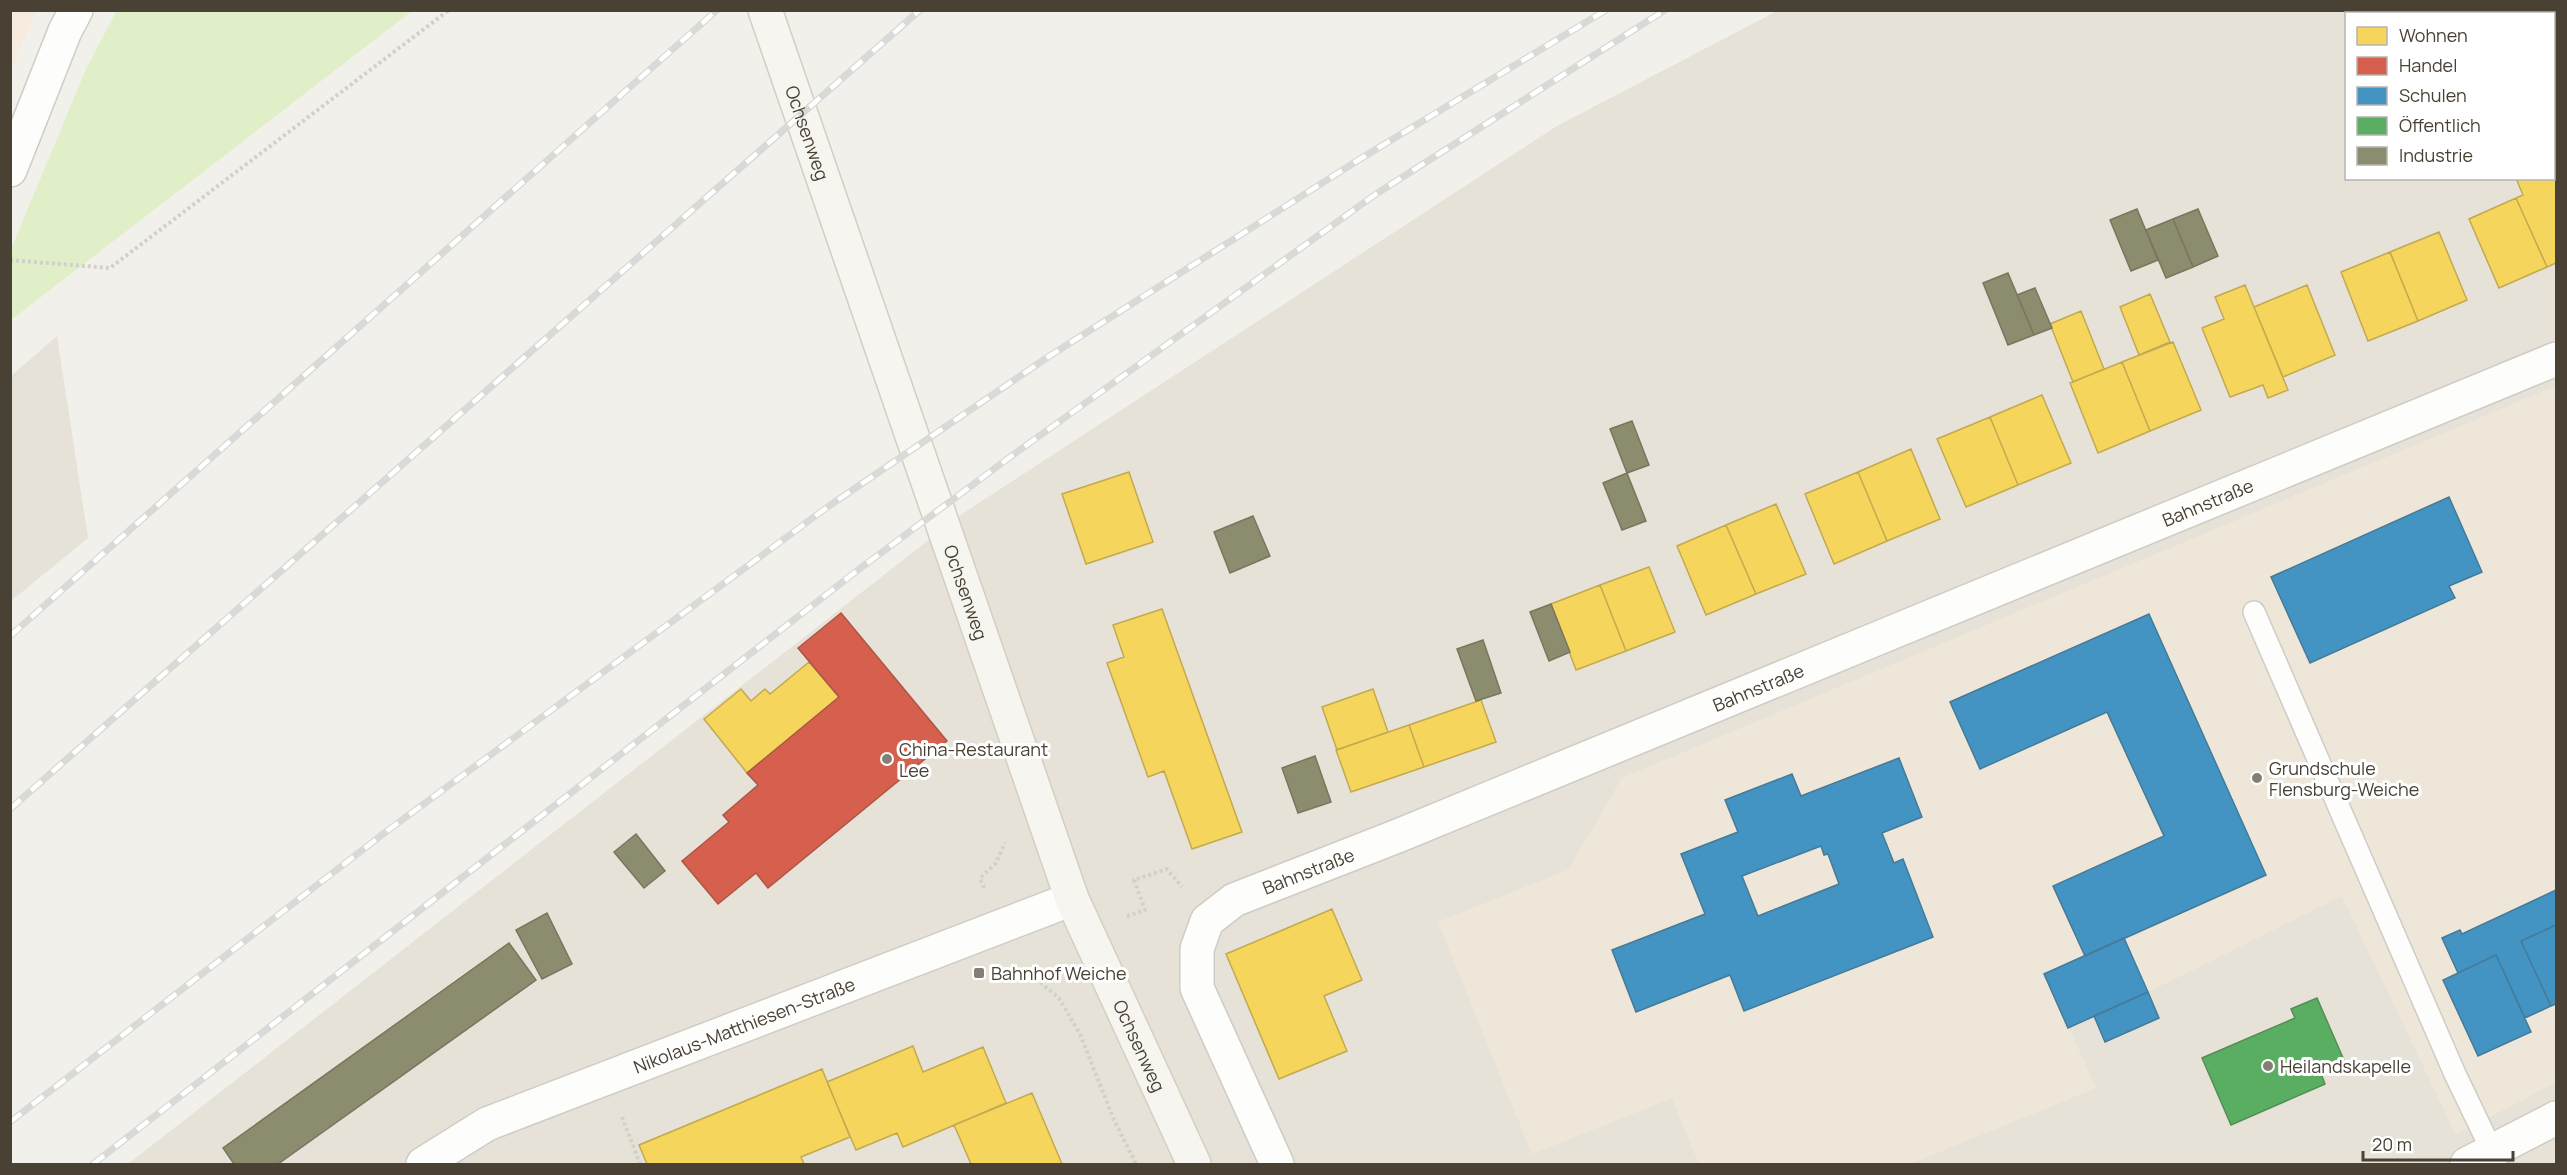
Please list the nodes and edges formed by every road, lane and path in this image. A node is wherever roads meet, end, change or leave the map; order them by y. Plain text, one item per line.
1 (76, 10) edge
2 (449, 10) edge
3 (765, 10) edge
4 (10, 170) edge
5 (10, 260) edge
6 (2556, 359) edge
7 (2254, 612) dead end
8 (1167, 869) dead end
9 (1072, 899) junction
10 (1126, 916) dead end
11 (2556, 1118) edge
12 (2485, 1160) edge
13 (423, 1164) edge
14 (1194, 1164) edge
15 (1277, 1164) edge

1 - 4 street
2 - 5 path
3 - 9 main road, Ochsenweg
6 - 15 street, Bahnstraße
7 - 12 lane
8 - 10 path
9 - 13 street, Nikolaus-Matthiesen-Straße
9 - 14 main road, Ochsenweg
11 - 12 street

